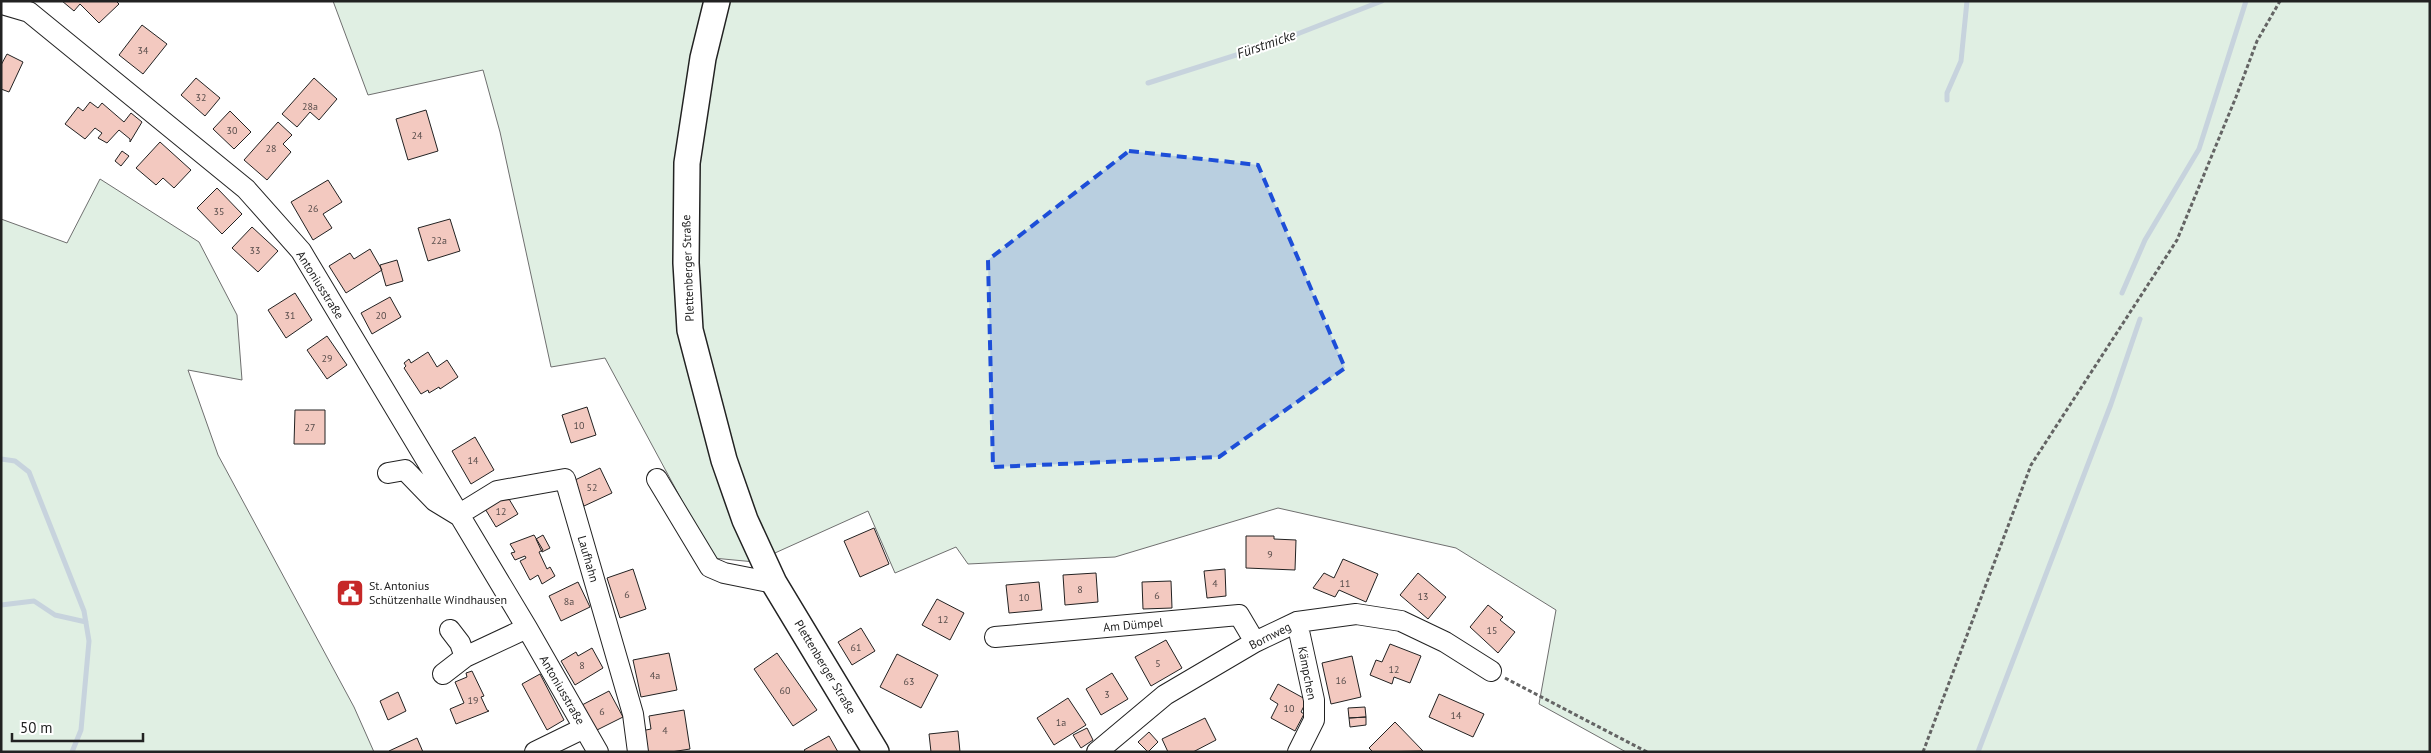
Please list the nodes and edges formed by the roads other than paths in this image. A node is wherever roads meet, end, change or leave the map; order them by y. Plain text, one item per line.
1 (718, 1) edge
2 (2, 4) edge
3 (388, 473) dead end
4 (656, 479) dead end
5 (458, 515) junction
6 (774, 583) junction
7 (1297, 622) junction
8 (527, 628) junction
9 (450, 630) dead end
10 (995, 637) dead end
11 (1255, 642) junction
12 (465, 657) junction
13 (1491, 671) road end
14 (443, 674) dead end
15 (584, 728) junction
16 (536, 752) edge
17 (598, 752) edge
18 (638, 752) edge
19 (876, 752) edge
20 (1097, 752) edge
21 (1298, 752) edge

1 - 6 main road, Plettenberger Straße
2 - 5 street, Antoniusstraße
3 - 5 street
4 - 6 street
5 - 8 street, Antoniusstraße
5 - 18 street, Laufhahn
6 - 19 main road, Plettenberger Straße
7 - 11 street, Bornweg
7 - 13 street, Bornweg
7 - 21 street, Kämpchen
8 - 12 street
8 - 15 street, Antoniusstraße
9 - 12 street
10 - 11 street, Am Dümpel
11 - 20 street, Bornweg
12 - 14 street
15 - 16 street
15 - 17 street, Antoniusstraße

